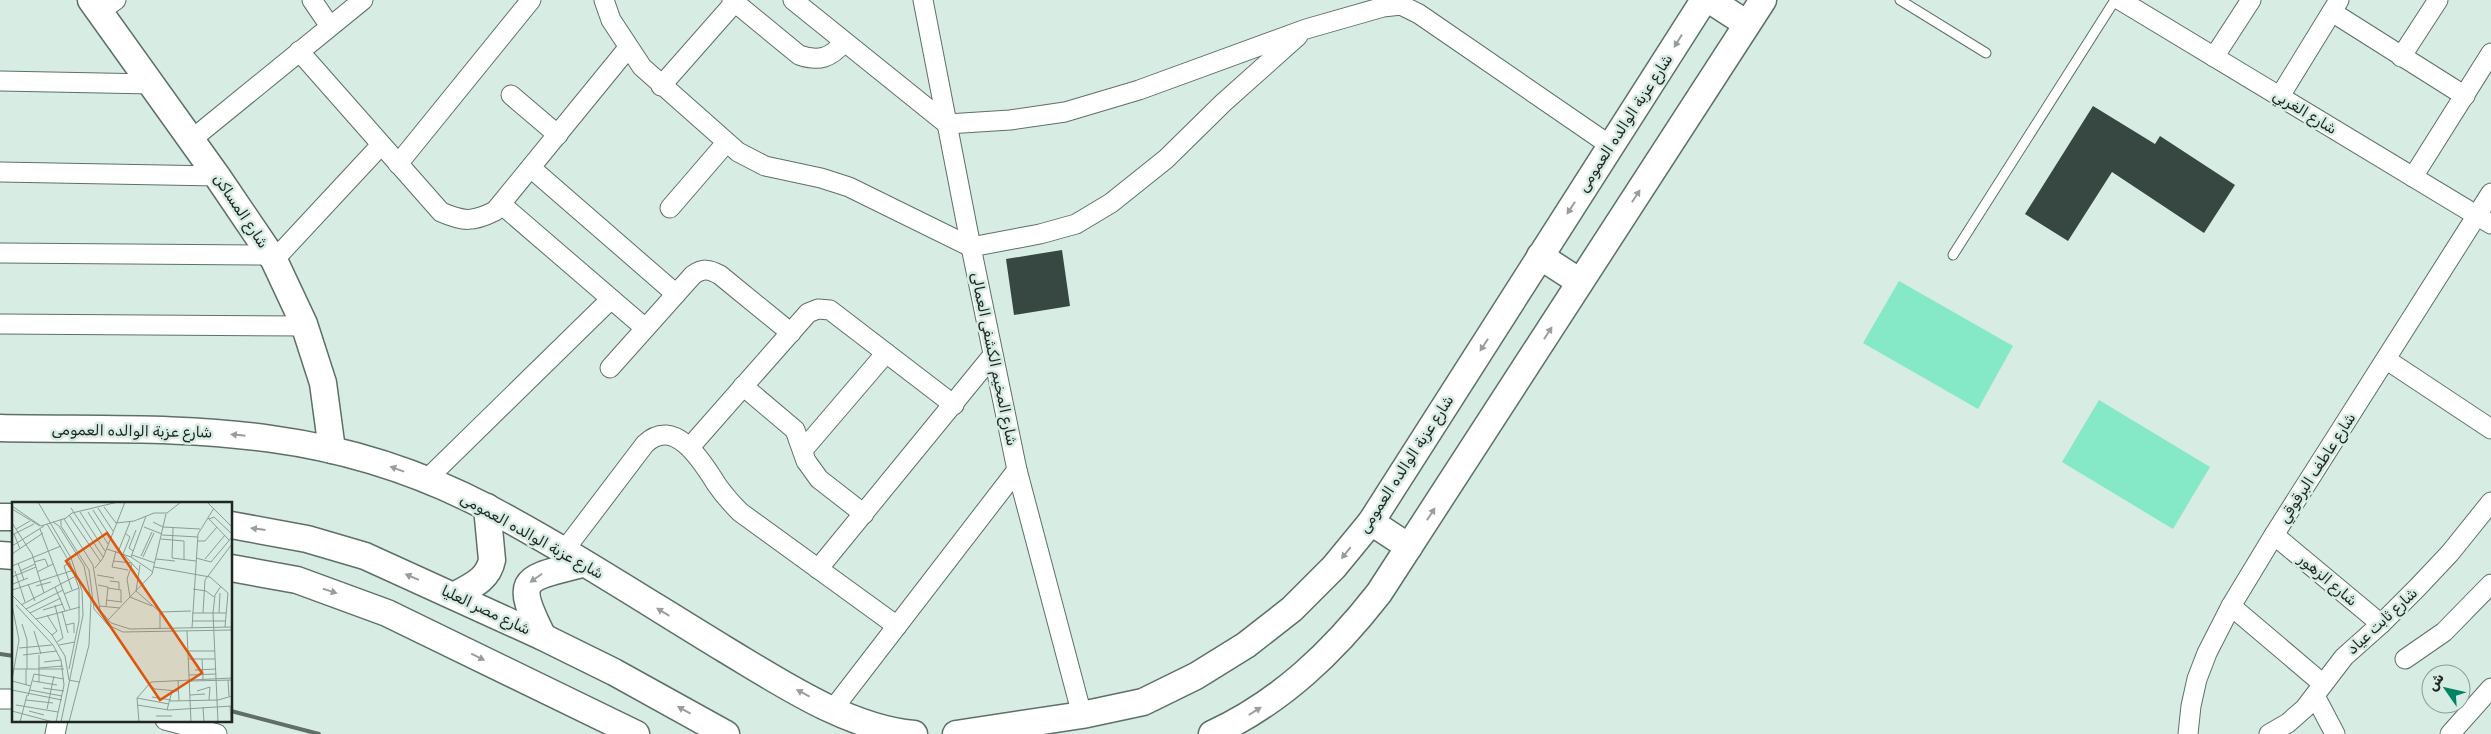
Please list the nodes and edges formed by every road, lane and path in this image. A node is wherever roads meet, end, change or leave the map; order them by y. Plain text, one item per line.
1 (312, 0) edge
2 (363, 0) edge
3 (530, 0) edge
4 (604, 0) edge
5 (793, 0) edge
6 (924, 0) edge
7 (1704, 0) edge
8 (1710, 0) edge
9 (1763, 0) edge
10 (1900, 0) edge
11 (2115, 0) edge
12 (2120, 0) edge
13 (2251, 0) edge
14 (2438, 0) edge
15 (734, 1) edge
16 (102, 4) edge
17 (1412, 4) edge
18 (2335, 6) edge
19 (1747, 24) junction
20 (329, 25) junction
21 (1306, 30) junction
22 (844, 42) junction
23 (628, 48) junction
24 (299, 51) junction
25 (1986, 53) dead end
26 (2491, 53) edge
27 (2214, 57) junction
28 (2401, 57) junction
29 (0, 81) edge
30 (152, 84) junction
31 (661, 86) junction
32 (511, 95) dead end
33 (2280, 96) junction
34 (2465, 96) junction
35 (947, 124) junction
36 (558, 135) junction
37 (191, 140) junction
38 (726, 143) junction
39 (381, 144) junction
40 (1611, 146) junction
41 (398, 164) junction
42 (531, 168) junction
43 (0, 172) edge
44 (217, 176) junction
45 (2413, 177) junction
46 (2491, 193) edge
47 (501, 204) junction
48 (670, 208) dead end
49 (2484, 220) edge
50 (971, 247) junction
51 (0, 252) edge
52 (1953, 255) dead end
53 (1540, 256) junction
54 (272, 257) junction
55 (1580, 282) junction
56 (676, 294) junction
57 (611, 299) junction
58 (0, 324) edge
59 (305, 326) junction
60 (645, 328) junction
61 (791, 332) junction
62 (886, 353) junction
63 (993, 355) junction
64 (2387, 360) junction
65 (610, 368) dead end
66 (743, 386) junction
67 (954, 405) junction
68 (2489, 423) edge
69 (0, 428) edge
70 (690, 447) junction
71 (332, 450) junction
72 (803, 450) junction
73 (1017, 470) junction
74 (426, 480) junction
75 (487, 508) junction
76 (864, 514) junction
77 (2488, 514) edge
78 (1371, 522) junction
79 (232, 526) edge
80 (2274, 535) junction
81 (307, 539) junction
82 (1409, 547) junction
83 (572, 558) junction
84 (232, 568) edge
85 (818, 569) junction
86 (296, 580) junction
87 (2491, 584) edge
88 (454, 596) junction
89 (2231, 606) junction
90 (2382, 624) junction
91 (897, 626) junction
92 (543, 637) junction
93 (2405, 659) dead end
94 (2491, 688) edge
95 (2319, 690) junction
96 (833, 709) junction
97 (1082, 715) junction
98 (171, 725) edge
99 (217, 734) edge
100 (636, 734) edge
101 (726, 734) edge
102 (914, 734) edge
103 (956, 734) edge
104 (1212, 734) edge
105 (2188, 734) edge
106 (2269, 734) edge
107 (2335, 734) edge
108 (2450, 734) edge

1 - 20 street
2 - 20 street
3 - 41 street
4 - 23 street
5 - 22 street
6 - 35 street, شارع المخيم الكشفى العمالى
7 -> 40 street, شارع عزبة الوالده العمومى
8 - 19 street
9 - 19 street
10 - 25 lane
11 - 52 lane
12 - 27 street, شارع الغربي
13 - 27 street
14 - 28 street
15 - 22 street
15 - 31 street
16 - 30 street, شارع المساكن
17 - 21 street
17 - 40 street
18 - 28 street
18 - 33 street
55 -> 19 street
20 - 24 street
21 - 35 street
21 - 50 street
22 - 35 street
23 - 31 street
23 - 36 street
24 - 37 street
24 - 39 street
26 - 34 street
27 - 33 street, شارع الغربي
28 - 34 street
29 - 30 street
30 - 37 street, شارع المساكن
31 - 38 street
32 - 36 street
33 - 45 street, شارع الغربي
34 - 45 street
35 - 50 street, شارع المخيم الكشفى العمالى
36 - 42 street
37 - 44 street, شارع المساكن
38 - 48 street
38 - 50 street
39 - 41 street
39 - 54 street
40 -> 53 street, شارع عزبة الوالده العمومى
41 - 47 street
42 - 47 street
42 - 56 street
43 - 44 street
44 - 54 street, شارع المساكن
45 - 49 street, شارع الغربي
46 - 49 street, شارع عاطف البرقوقي
47 - 57 street
49 - 64 street, شارع عاطف البرقوقي
50 - 63 street, شارع المخيم الكشفى العمالى
51 - 54 street
53 - 55 street
53 -> 78 street, شارع عزبة الوالده العمومى
54 - 59 street, شارع المساكن
82 -> 55 street
56 - 60 street
56 - 61 street
57 - 60 street
57 - 74 street
58 - 59 street
59 - 71 street, شارع المساكن
60 - 65 street
61 - 62 street
61 - 66 street
62 - 67 street
62 - 72 street
63 - 67 street
63 - 73 street, شارع المخيم الكشفى العمالى
64 - 68 street
64 - 80 street, شارع عاطف البرقوقي
66 - 70 street
66 - 72 street
67 - 76 street
71 -> 69 street, شارع عزبة الوالده العمومى
70 - 83 street
70 - 85 street
74 -> 71 street, شارع عزبة الوالده العمومى
72 - 76 street
73 - 91 street
73 - 97 street, شارع المخيم الكشفى العمالى
74 - 75 street, شارع عزبة الوالده العمومى
75 - 83 street, شارع عزبة الوالده العمومى
75 - 88 street
76 - 85 street
77 - 90 street, شارع ثابت عياد
78 - 82 street
78 -> 97 street, شارع عزبة الوالده العمومى
81 -> 79 street, شارع مصر العليا
80 - 89 street, شارع عاطف البرقوقي
80 - 90 street, شارع الزهور
81 - 86 street
88 -> 81 street, شارع مصر العليا
104 -> 82 street
83 -> 92 street
96 -> 83 street, شارع عزبة الوالده العمومى
84 - 86 street
85 - 91 street
86 -> 100 street
87 - 93 street
88 - 92 street, شارع مصر العليا
89 - 95 street
89 - 105 street, شارع عاطف البرقوقي
90 - 95 street, شارع ثابت عياد
91 - 96 street
101 -> 92 street, شارع مصر العليا
94 - 108 street
95 - 106 street, شارع ثابت عياد
95 - 107 street
96 - 102 street, شارع عزبة الوالده العمومى
97 - 103 street, شارع عزبة الوالده العمومى
98 - 99 street

